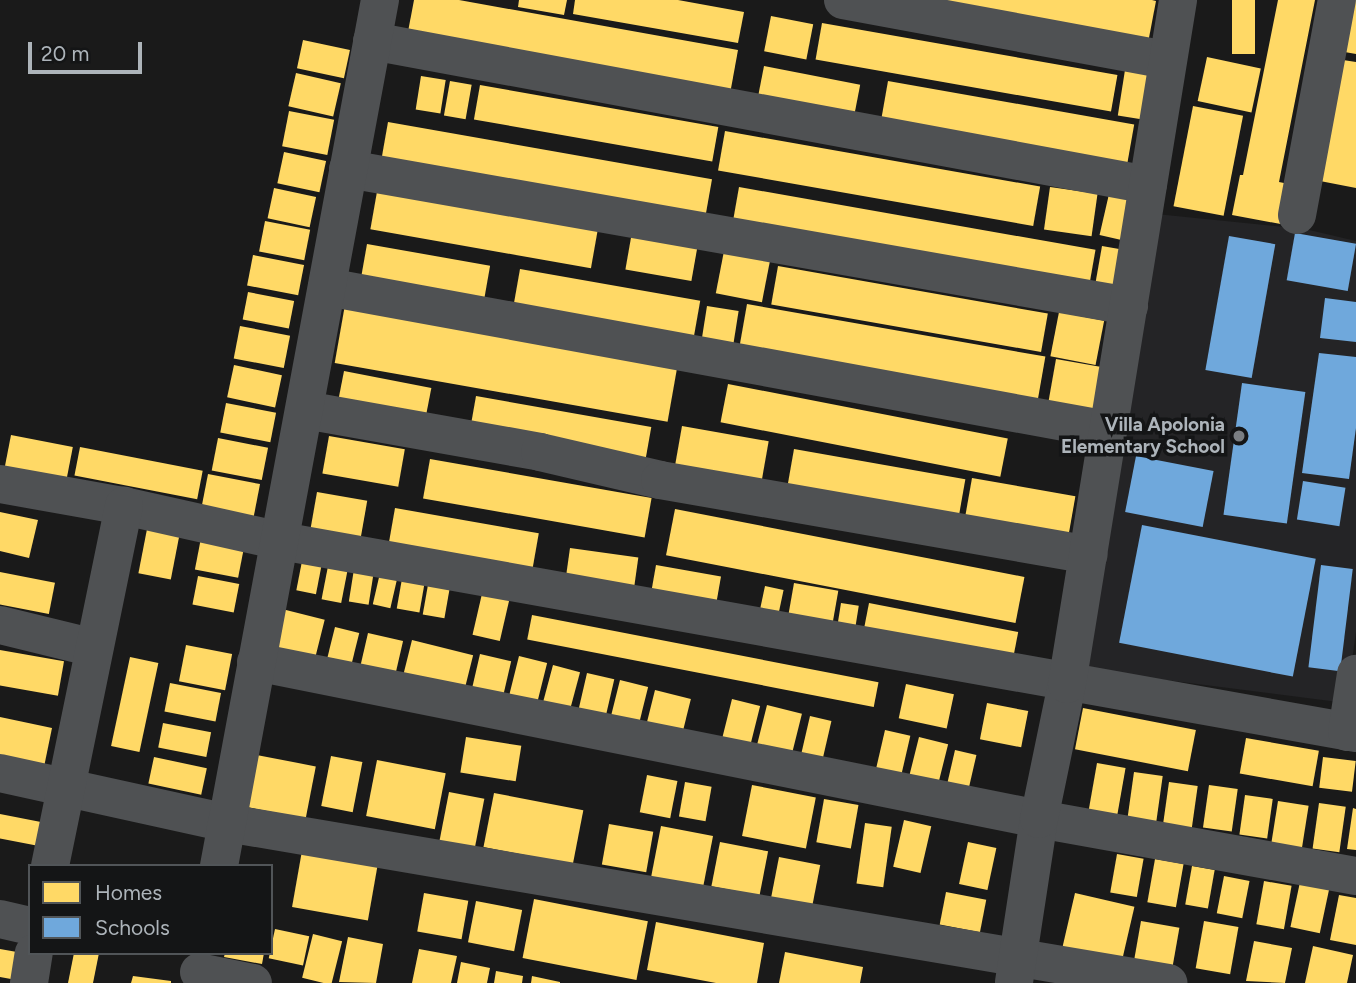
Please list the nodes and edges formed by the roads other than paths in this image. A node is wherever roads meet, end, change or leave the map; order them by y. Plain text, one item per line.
1 (380, 0) edge
2 (843, 0) edge
3 (1178, 0) edge
4 (1337, 0) edge
5 (372, 41) junction
6 (1168, 60) junction
7 (348, 169) junction
8 (1148, 185) junction
9 (1297, 215) dead end
10 (327, 287) junction
11 (1129, 306) junction
12 (305, 410) junction
13 (1108, 430) junction
14 (0, 484) edge
15 (124, 506) junction
16 (281, 541) junction
17 (1088, 555) junction
18 (0, 625) edge
19 (93, 648) junction
20 (256, 662) junction
21 (1356, 674) edge
22 (1067, 684) junction
23 (1352, 733) edge
24 (0, 773) edge
25 (65, 786) junction
26 (1039, 819) junction
27 (227, 823) junction
28 (50, 864) edge
29 (219, 864) edge
30 (1356, 876) edge
31 (0, 919) edge
32 (28, 926) edge
33 (34, 955) edge
34 (200, 969) edge
35 (1016, 970) edge
36 (29, 983) edge
37 (253, 983) edge
38 (1168, 983) edge

1 - 5 street
2 - 6 street
3 - 6 street
4 - 9 street
5 - 7 street
5 - 8 street
6 - 8 street
7 - 10 street
7 - 11 street
8 - 11 street
10 - 12 street
10 - 13 street
11 - 13 street
12 - 16 street
12 - 17 street
13 - 17 street
14 - 15 street
15 - 16 street
15 - 19 street
16 - 20 street
16 - 22 street
17 - 22 street
18 - 19 street
19 - 25 street
20 - 26 street
20 - 27 street
21 - 23 street
22 - 23 street
22 - 26 street
24 - 25 street
25 - 27 street
25 - 28 street
26 - 30 street
26 - 35 street
27 - 29 street
27 - 35 street
31 - 32 street
33 - 36 street
34 - 37 street
35 - 38 street

